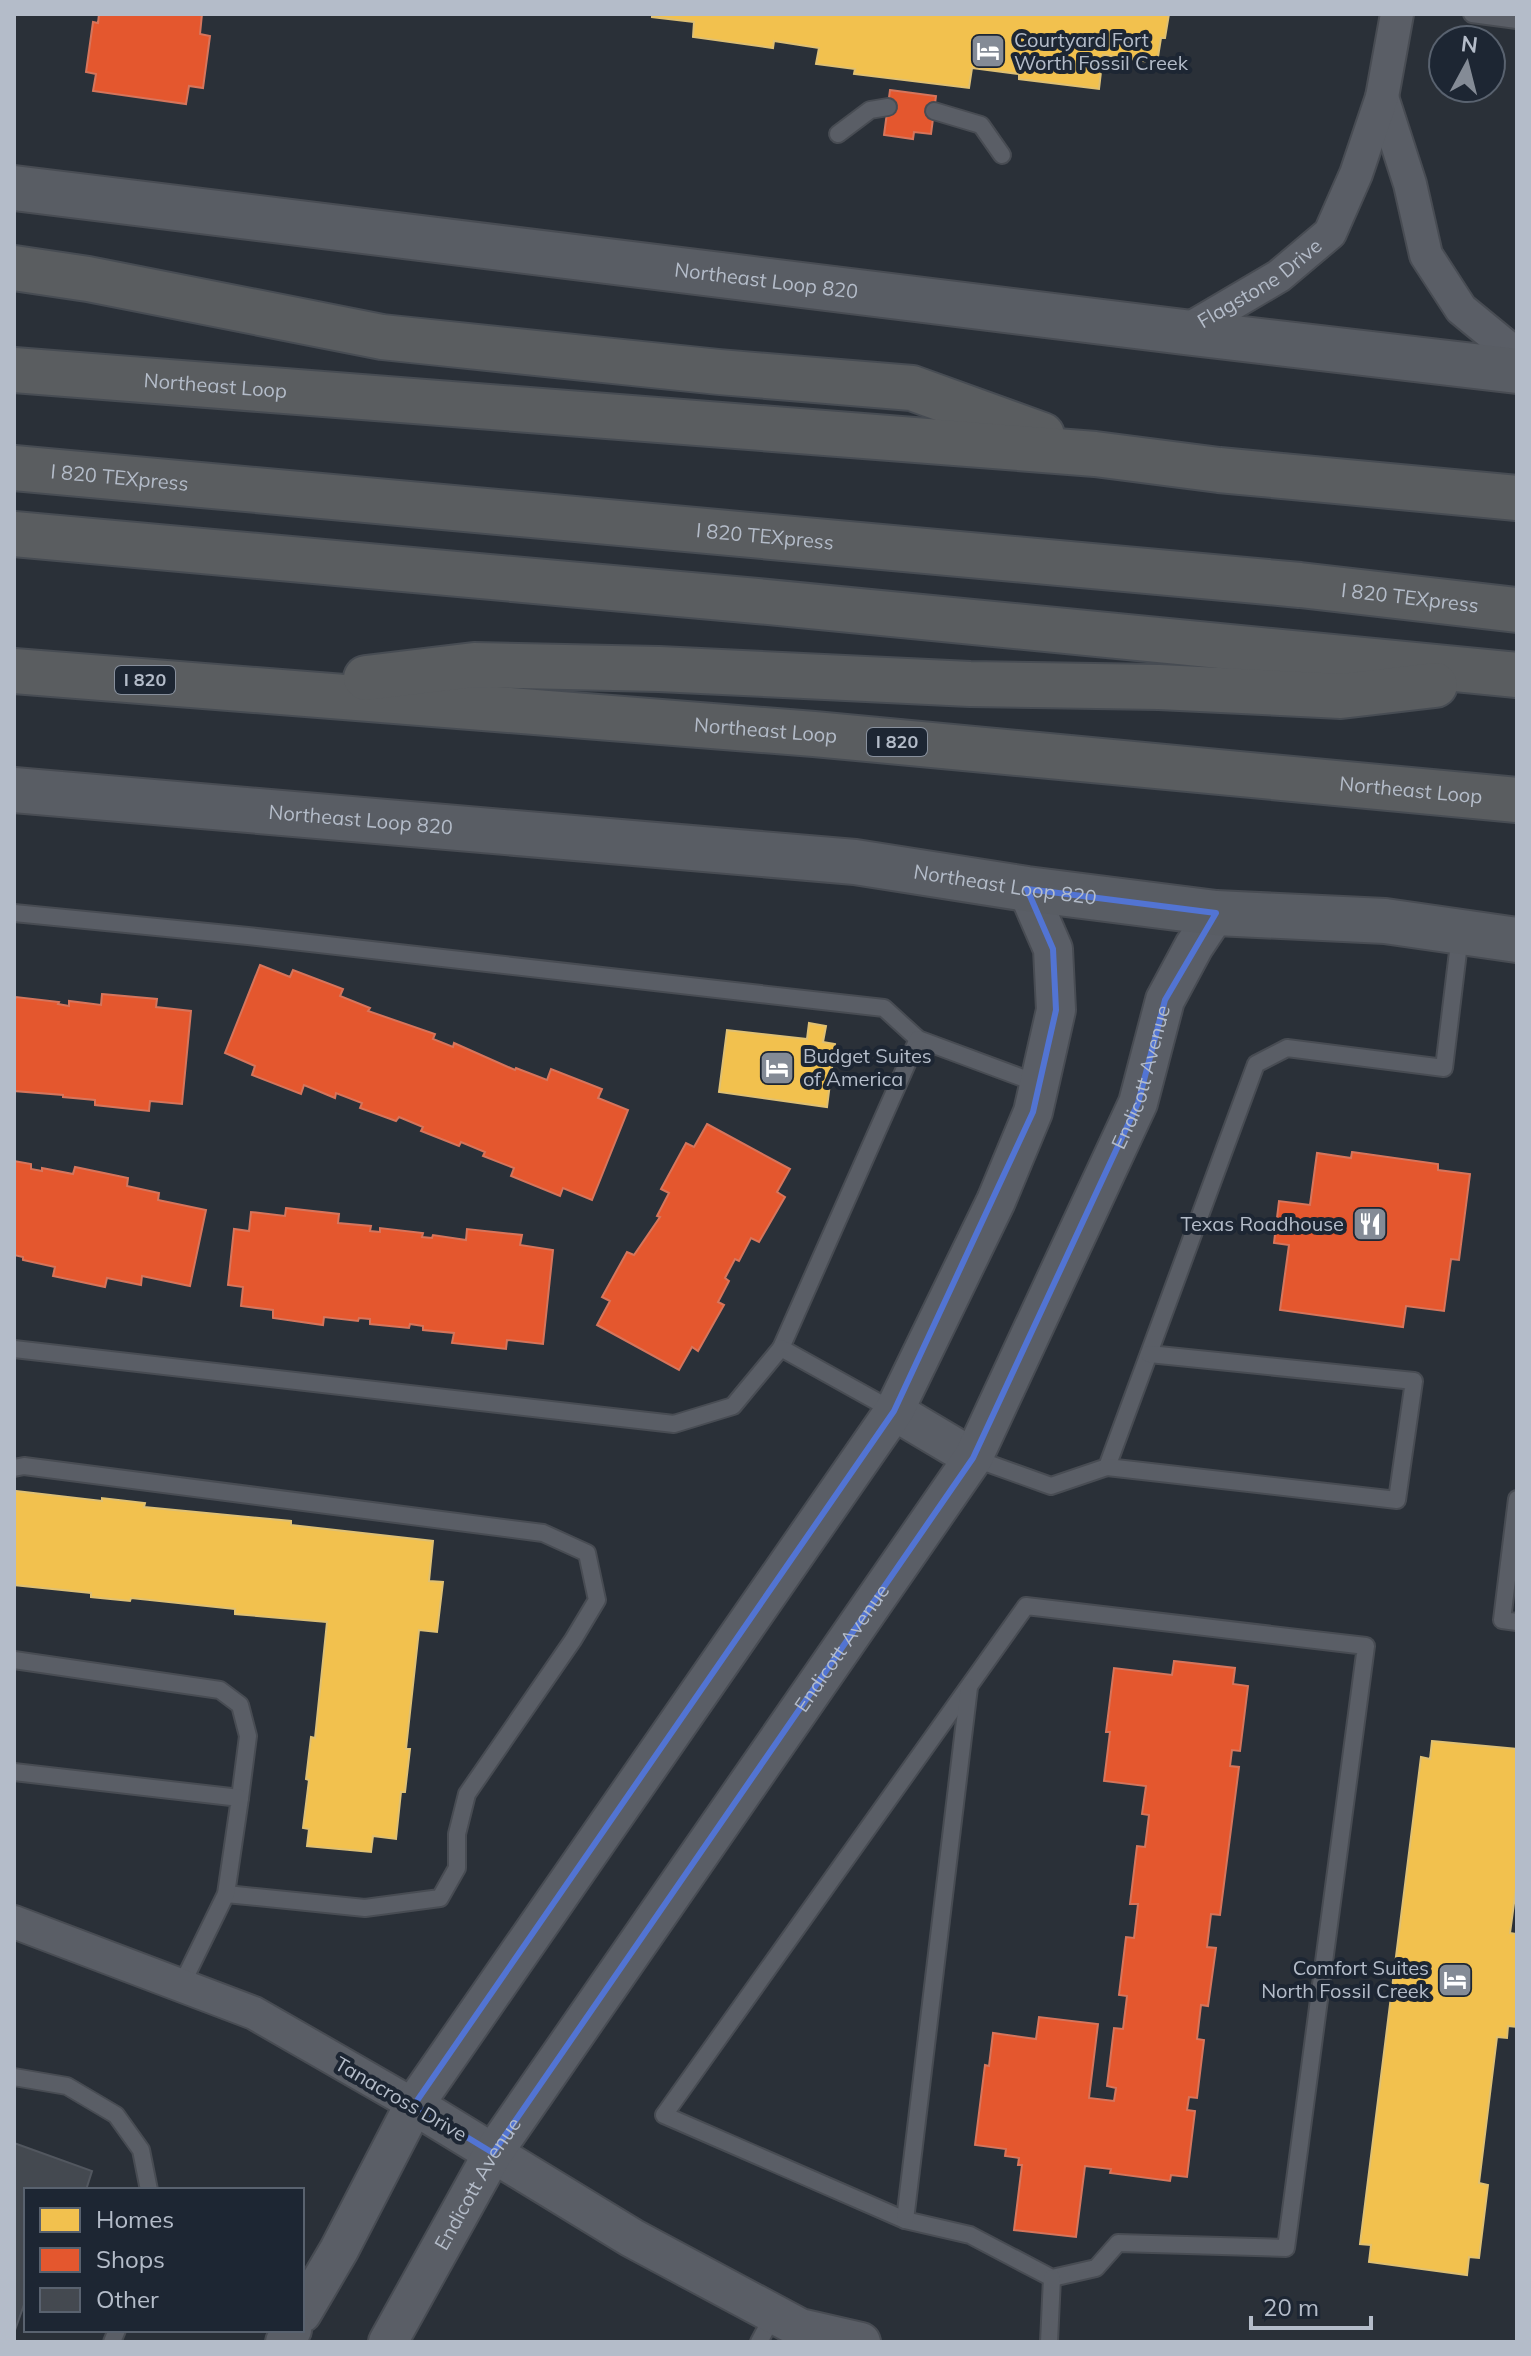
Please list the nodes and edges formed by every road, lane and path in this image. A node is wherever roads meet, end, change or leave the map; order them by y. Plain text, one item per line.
1 (1397, 14) edge
2 (1472, 14) edge
3 (1517, 20) edge
4 (1382, 97) junction
5 (888, 107) dead end
6 (934, 111) dead end
7 (838, 134) dead end
8 (1002, 155) dead end
9 (14, 188) edge
10 (14, 268) edge
11 (1184, 332) junction
12 (1517, 355) edge
13 (14, 370) edge
14 (1517, 371) edge
15 (1095, 454) junction
16 (14, 468) edge
17 (1517, 498) edge
18 (14, 534) edge
19 (1517, 610) edge
20 (14, 671) edge
21 (1517, 675) edge
22 (276, 690) junction
23 (14, 790) edge
24 (1517, 800) edge
25 (1027, 889) junction
26 (14, 913) edge
27 (1216, 913) junction
28 (1461, 931) junction
29 (1517, 940) edge
30 (918, 1039) junction
31 (1039, 1084) junction
32 (781, 1348) junction
33 (14, 1349) edge
34 (1149, 1354) junction
35 (894, 1411) junction
36 (973, 1458) junction
37 (1107, 1467) junction
38 (14, 1468) edge
39 (1517, 1506) edge
40 (1517, 1622) edge
41 (14, 1660) edge
42 (969, 1686) junction
43 (14, 1772) edge
44 (240, 1798) junction
45 (226, 1894) junction
46 (14, 1922) edge
47 (181, 1986) junction
48 (14, 2077) edge
49 (414, 2105) junction
50 (493, 2153) junction
51 (149, 2188) edge
52 (905, 2220) junction
53 (1052, 2278) junction
54 (304, 2310) edge
55 (766, 2328) edge
56 (388, 2342) edge
57 (861, 2342) edge
58 (1049, 2342) edge

1 - 4 street, Flagstone Drive
2 - 3 lane
4 - 11 street, Flagstone Drive
4 - 12 street, Flagstone Drive
5 - 7 lane
6 - 8 lane
9 - 11 main road, Northeast Loop 820
10 - 15 highway
11 - 14 main road, Northeast Loop 820
13 - 15 highway, Northeast Loop
15 - 17 highway, Northeast Loop
16 - 19 highway, I 820 TEXpress
18 - 21 highway
20 - 22 highway, Northeast Loop / I 820
21 - 22 highway
22 - 24 highway, Northeast Loop / I 820
23 - 25 main road, Northeast Loop 820
25 - 27 main road, Northeast Loop 820
25 - 31 street
26 - 30 lane
27 - 28 main road, Northeast Loop 820
27 - 36 street, Endicott Avenue
28 - 29 main road, Northeast Loop 820
28 - 34 lane
30 - 31 lane
30 - 32 lane
31 - 35 street
32 - 33 lane
32 - 35 lane
34 - 37 lane
34 - 37 lane
35 - 36 street
35 - 49 street
36 - 37 lane
36 - 50 street, Endicott Avenue
38 - 45 lane
39 - 40 lane
41 - 44 lane
42 - 52 lane
42 - 52 lane
42 - 53 lane
43 - 44 lane
44 - 45 lane
45 - 47 lane
46 - 47 street, Tanacross Drive
47 - 49 street, Tanacross Drive
48 - 51 lane
49 - 50 street, Tanacross Drive
49 - 54 street
50 - 55 street, Tanacross Drive
50 - 56 street, Endicott Avenue
52 - 53 lane
53 - 58 lane
55 - 57 street, Tanacross Drive

